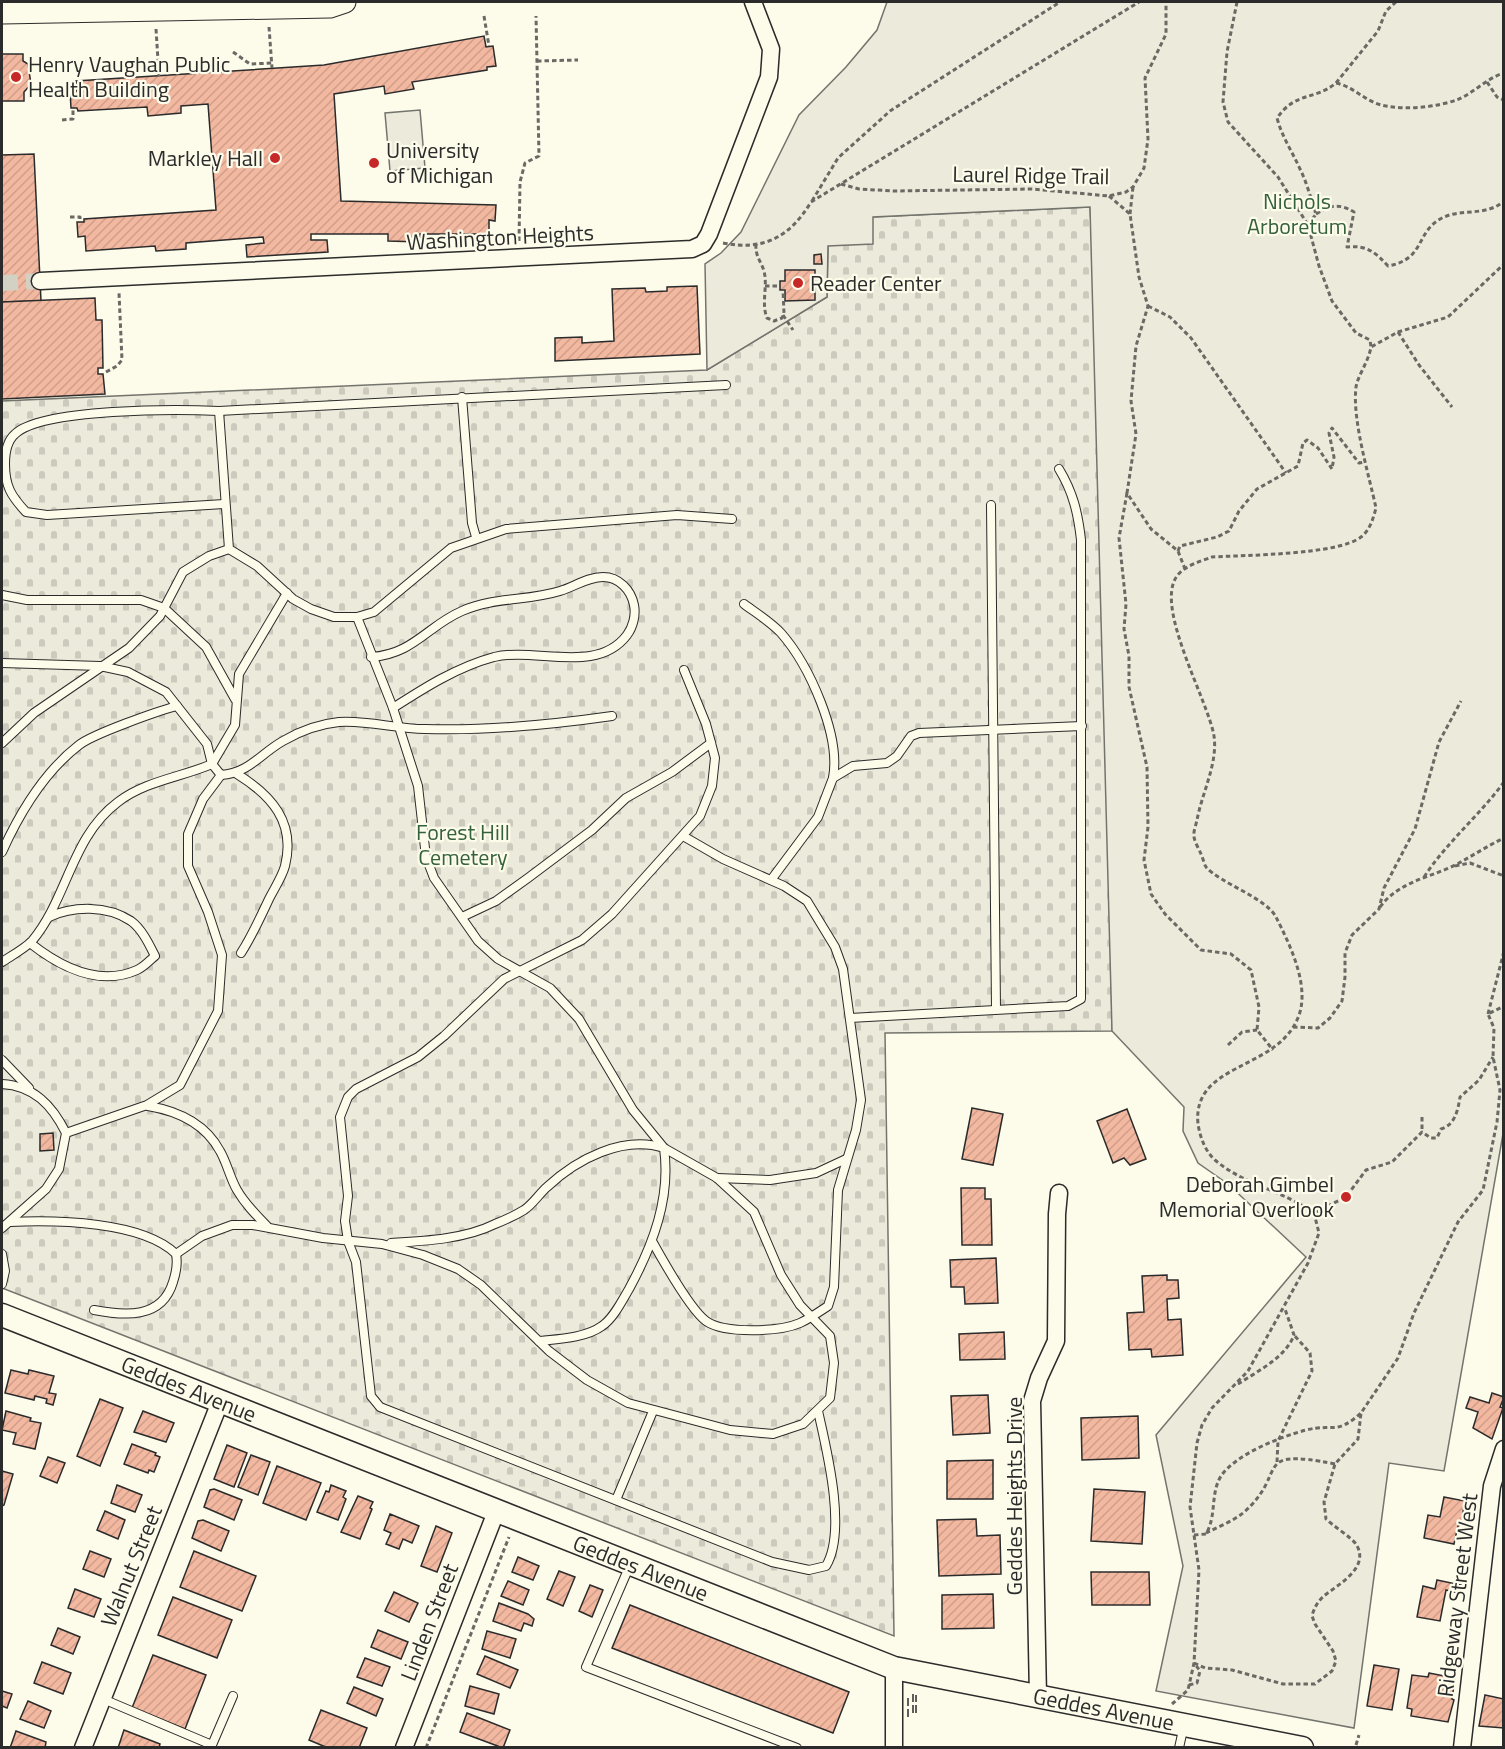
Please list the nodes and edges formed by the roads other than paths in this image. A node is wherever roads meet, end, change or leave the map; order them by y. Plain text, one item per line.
1 (345, 2) edge
2 (753, 2) edge
3 (182, 5) edge
4 (47, 7) edge
5 (2, 13) edge
6 (40, 281) tunnel mouth
7 (726, 385) dead end
8 (462, 397) junction
9 (219, 411) junction
10 (1059, 469) dead end
11 (224, 504) junction
12 (991, 505) dead end
13 (732, 519) dead end
14 (477, 537) junction
15 (229, 549) junction
16 (287, 593) junction
17 (2, 595) edge
18 (744, 604) dead end
19 (164, 608) junction
20 (357, 617) junction
21 (371, 657) junction
22 (2, 663) edge
23 (100, 666) junction
24 (684, 670) dead end
25 (235, 701) junction
26 (177, 706) junction
27 (393, 708) junction
28 (612, 716) dead end
29 (1082, 726) junction
30 (399, 727) junction
31 (993, 730) junction
32 (2, 743) edge
33 (711, 743) junction
34 (212, 764) junction
35 (237, 774) junction
36 (221, 775) junction
37 (833, 778) junction
38 (683, 836) junction
39 (2, 852) edge
40 (771, 880) junction
41 (49, 917) junction
42 (462, 917) junction
43 (30, 943) junction
44 (240, 953) dead end
45 (2, 962) edge
46 (521, 972) junction
47 (996, 1009) junction
48 (850, 1018) junction
49 (2, 1060) edge
50 (2, 1084) edge
51 (31, 1090) junction
52 (147, 1106) junction
53 (66, 1133) junction
54 (664, 1148) junction
55 (846, 1159) junction
56 (717, 1178) junction
57 (1059, 1192) dead end
58 (10, 1222) junction
59 (267, 1227) junction
60 (2, 1228) edge
61 (348, 1241) junction
62 (652, 1241) junction
63 (382, 1244) junction
64 (2, 1254) edge
65 (176, 1254) junction
66 (2, 1284) edge
67 (94, 1310) dead end
68 (2, 1315) edge
69 (811, 1316) junction
70 (539, 1341) junction
71 (220, 1402) junction
72 (653, 1411) junction
73 (818, 1412) junction
74 (1503, 1449) edge
75 (616, 1500) junction
76 (496, 1512) junction
77 (630, 1565) junction
78 (894, 1668) junction
79 (233, 1696) dead end
80 (1038, 1696) junction
81 (103, 1699) junction
82 (1175, 1723) junction
83 (83, 1748) edge
84 (404, 1748) edge
85 (797, 1748) edge
86 (894, 1748) edge
87 (1179, 1748) edge
88 (1302, 1748) edge
89 (1462, 1748) edge

1 - 3 street
2 - 6 street, Washington Heights
3 - 4 street
4 - 5 street
7 - 8 lane
8 - 9 lane
8 - 14 lane
9 - 11 lane
9 - 11 lane
10 - 29 lane
11 - 15 lane
12 - 31 lane
13 - 14 lane
14 - 20 lane
15 - 16 lane
15 - 19 lane
16 - 20 lane
16 - 25 lane
17 - 19 lane
18 - 37 lane
19 - 23 lane
19 - 25 lane
20 - 21 lane
21 - 27 lane
21 - 27 lane
22 - 23 lane
23 - 26 lane
23 - 32 lane
24 - 33 lane
25 - 34 lane
26 - 34 lane
26 - 39 lane
27 - 30 lane
28 - 30 lane
29 - 31 lane
29 - 47 lane
30 - 35 lane
30 - 42 lane
31 - 37 lane
31 - 47 lane
33 - 38 lane
33 - 42 lane
34 - 36 lane
34 - 41 lane
35 - 36 lane
35 - 44 lane
36 - 52 lane
37 - 40 lane
38 - 40 lane
38 - 46 lane
40 - 48 lane
41 - 43 lane
41 - 43 lane
42 - 46 lane
43 - 45 lane
46 - 54 lane
46 - 61 lane
47 - 48 lane
48 - 55 lane
49 - 51 lane
50 - 51 lane
51 - 53 lane
52 - 53 lane
52 - 59 lane
53 - 58 lane
54 - 56 lane
54 - 62 lane
54 - 63 lane
55 - 56 lane
55 - 69 lane
56 - 69 lane
57 - 80 street, Geddes Heights Drive
58 - 60 lane
58 - 65 lane
59 - 61 lane
59 - 65 lane
61 - 63 lane
61 - 75 lane
62 - 69 lane
62 - 70 lane
63 - 70 lane
64 - 66 lane
65 - 67 lane
68 - 71 main road, Geddes Avenue
69 - 73 lane
70 - 72 lane
71 - 76 main road, Geddes Avenue
71 - 81 street, Walnut Street
72 - 73 lane
72 - 75 lane
73 - 75 lane
74 - 89 street, Ridgeway Street West
76 - 77 main road, Geddes Avenue
76 - 84 street, Linden Street
77 - 78 main road, Geddes Avenue
77 - 85 lane
78 - 80 main road, Geddes Avenue
78 - 86 street
79 - 81 lane
80 - 82 main road, Geddes Avenue
81 - 83 street, Walnut Street
82 - 87 lane
82 - 88 main road, Geddes Avenue

